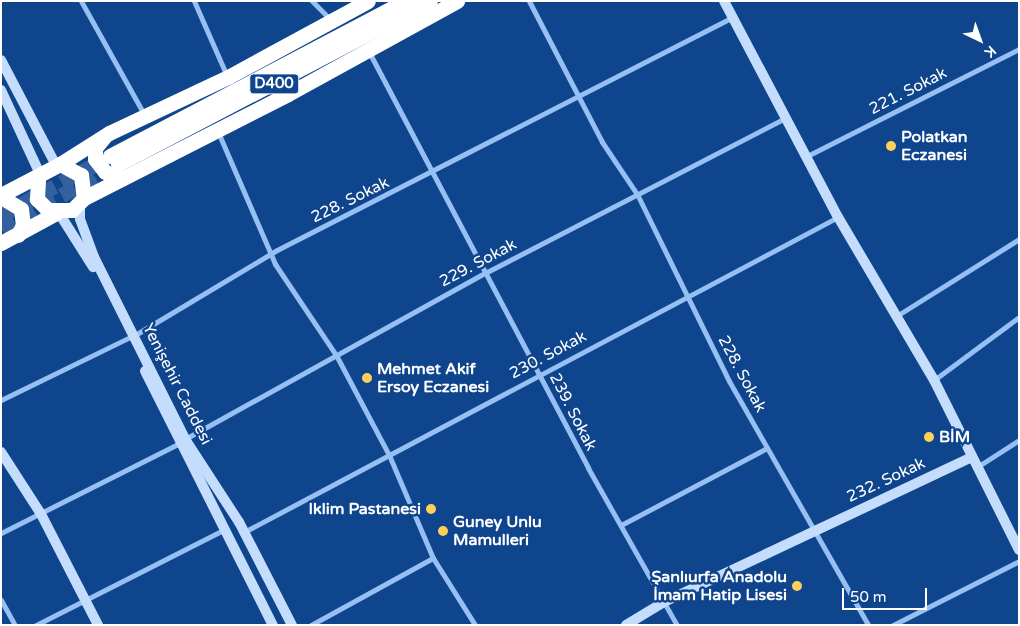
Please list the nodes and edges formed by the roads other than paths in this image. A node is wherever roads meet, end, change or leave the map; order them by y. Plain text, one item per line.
1 (81, 1) edge
2 (194, 1) edge
3 (312, 1) edge
4 (368, 1) edge
5 (405, 1) edge
6 (430, 1) edge
7 (457, 1) edge
8 (529, 1) edge
9 (724, 1) edge
10 (733, 17) junction
11 (330, 20) junction
12 (1019, 48) edge
13 (368, 50) junction
14 (1, 60) edge
15 (228, 76) junction
16 (1, 90) edge
17 (580, 97) junction
18 (144, 116) junction
19 (787, 117) junction
20 (218, 132) junction
21 (109, 133) junction
22 (808, 155) junction
23 (58, 164) junction
24 (117, 166) junction
25 (39, 175) junction
26 (431, 175) junction
27 (637, 194) junction
28 (1, 196) edge
29 (82, 200) junction
30 (57, 213) junction
31 (838, 217) junction
32 (18, 235) junction
33 (1019, 239) edge
34 (1, 244) edge
35 (271, 254) junction
36 (485, 273) junction
37 (687, 295) junction
38 (898, 315) junction
39 (1019, 317) edge
40 (133, 336) junction
41 (336, 355) junction
42 (539, 374) junction
43 (934, 380) junction
44 (1, 400) edge
45 (1019, 440) edge
46 (182, 441) junction
47 (767, 448) junction
48 (1, 452) edge
49 (389, 455) junction
50 (970, 458) junction
51 (976, 468) junction
52 (41, 514) junction
53 (620, 525) junction
54 (815, 529) junction
55 (223, 530) junction
56 (244, 532) junction
57 (1, 533) edge
58 (1019, 550) edge
59 (433, 558) junction
60 (1019, 561) edge
61 (1, 600) edge
62 (85, 600) junction
63 (664, 602) junction
64 (15, 625) edge
65 (36, 625) edge
66 (98, 625) edge
67 (272, 625) edge
68 (292, 625) edge
69 (311, 625) edge
70 (475, 625) edge
71 (626, 625) edge
72 (677, 625) edge
73 (868, 625) edge
74 (893, 625) edge

1 - 18 street
2 - 15 street
3 - 11 street
4 - 11 highway
5 - 24 highway, D400
6 - 24 highway, D400
7 - 13 highway
8 - 17 street, 228. Sokak
9 - 10 street
10 - 17 street, 228. Sokak
10 - 19 street
11 - 15 highway
12 - 22 street, 221. Sokak
13 - 20 highway
13 - 26 street, 239. Sokak
14 - 23 street
15 - 18 highway
16 - 25 street
17 - 26 street, 228. Sokak
17 - 27 street, 228. Sokak
18 - 21 highway
19 - 22 street
19 - 27 street, 229. Sokak
20 - 24 highway
20 - 35 street
21 - 23 highway
21 - 24 highway
22 - 31 street
23 - 25 highway
23 - 29 highway
24 - 29 highway
25 - 28 highway
25 - 30 highway
26 - 35 street, 228. Sokak
26 - 36 street, 239. Sokak
27 - 36 street, 229. Sokak
27 - 37 street, 228. Sokak
28 - 32 highway
29 - 30 highway
29 - 40 street, Yenişehir Caddesi
30 - 32 highway
30 - 40 street, Yenişehir Caddesi
31 - 37 street, 230. Sokak
31 - 38 street
32 - 34 highway
33 - 38 street
35 - 40 street, 228. Sokak
35 - 41 street
36 - 41 street, 229. Sokak
36 - 42 street, 239. Sokak
37 - 42 street, 230. Sokak
37 - 47 street, 228. Sokak
38 - 43 street
39 - 43 street
40 - 44 street, 228. Sokak
40 - 46 street, Yenişehir Caddesi
41 - 46 street, 229. Sokak
41 - 49 street
42 - 49 street, 230. Sokak
42 - 53 street, 239. Sokak
43 - 50 street
45 - 51 street
46 - 52 street, 229. Sokak
46 - 55 street, Yenişehir Caddesi
46 - 56 street, Yenişehir Caddesi
47 - 53 street
47 - 54 street, 228. Sokak
48 - 52 street
49 - 56 street, 230. Sokak
49 - 59 street
50 - 51 street
50 - 54 street, 232. Sokak
51 - 58 street
52 - 57 street, 229. Sokak
52 - 62 street
53 - 63 street, 239. Sokak
54 - 63 street, 232. Sokak
54 - 73 street, 228. Sokak
55 - 62 street
55 - 67 street, Yenişehir Caddesi
56 - 68 street, Yenişehir Caddesi
59 - 69 street
59 - 70 street
60 - 74 street
61 - 64 street
62 - 65 street
62 - 66 street
63 - 71 street, 232. Sokak
63 - 72 street, 239. Sokak

